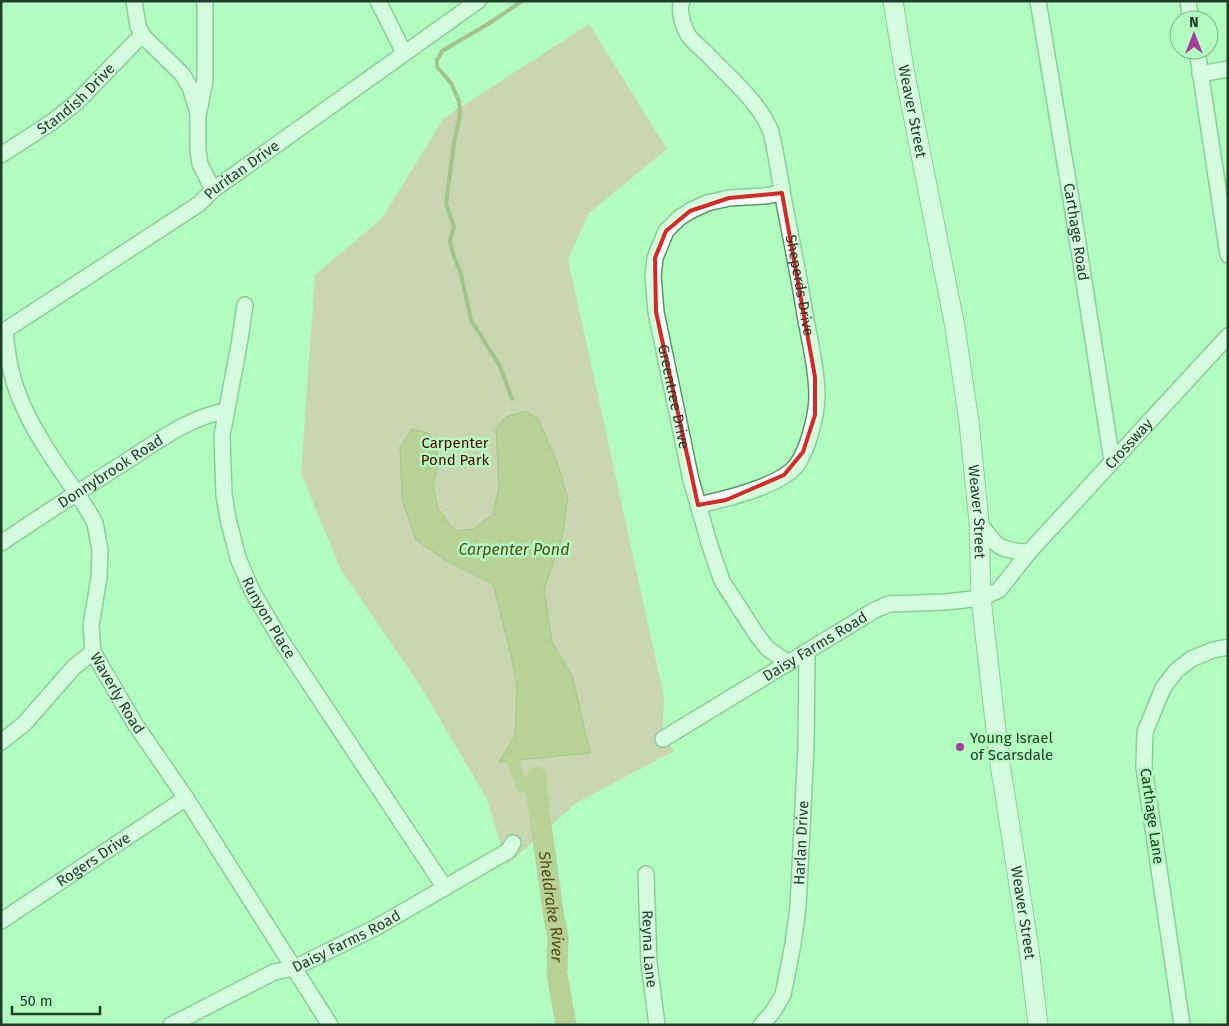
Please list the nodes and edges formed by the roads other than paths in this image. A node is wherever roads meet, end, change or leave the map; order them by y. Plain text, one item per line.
1 (134, 1) edge
2 (205, 1) edge
3 (378, 1) edge
4 (478, 1) edge
5 (682, 1) edge
6 (893, 1) edge
7 (1038, 1) edge
8 (143, 36) junction
9 (404, 53) junction
10 (1198, 60) edge
11 (1228, 69) edge
12 (1200, 74) junction
13 (198, 116) junction
14 (1, 155) edge
15 (212, 190) junction
16 (782, 193) junction
17 (1228, 255) edge
18 (245, 305) dead end
19 (3, 332) edge
20 (1228, 336) edge
21 (225, 411) junction
22 (1112, 461) junction
23 (76, 493) junction
24 (698, 505) junction
25 (979, 522) junction
26 (1, 543) edge
27 (1029, 552) junction
28 (981, 598) junction
29 (1228, 647) edge
30 (93, 652) junction
31 (807, 652) junction
32 (788, 664) junction
33 (662, 739) dead end
34 (1, 742) edge
35 (186, 798) junction
36 (512, 843) dead end
37 (646, 874) dead end
38 (445, 888) junction
39 (1, 921) edge
40 (294, 968) junction
41 (171, 1025) edge
42 (330, 1025) edge
43 (657, 1025) edge
44 (761, 1025) edge
45 (1038, 1025) edge
46 (1182, 1025) edge

1 - 8 street
2 - 13 street
3 - 9 street
4 - 9 street, Puritan Drive
5 - 16 street, Sheperds Drive
6 - 25 main road, Weaver Street
7 - 22 street, Carthage Road
8 - 13 street
8 - 14 street, Standish Drive
9 - 15 street, Puritan Drive
10 - 12 street
11 - 12 street
12 - 17 street
13 - 15 street
15 - 19 street, Puritan Drive
16 - 24 street, Sheperds Drive
16 - 24 street, Greentree Drive
18 - 21 street, Runyon Place
19 - 23 street, Waverly Road
20 - 22 street, Crossway
21 - 23 street, Donnybrook Road
21 - 38 street, Runyon Place
22 - 27 street, Crossway
23 - 26 street, Donnybrook Road
23 - 30 street, Waverly Road
24 - 32 street, Greentree Drive
25 - 27 street
25 - 28 main road, Weaver Street
27 - 28 street, Crossway
28 - 31 street, Daisy Farms Road
28 - 45 main road, Weaver Street
29 - 46 street, Carthage Lane
30 - 34 street
30 - 35 street, Waverly Road
31 - 32 street, Daisy Farms Road
31 - 44 street, Harlan Drive
32 - 33 street, Daisy Farms Road
35 - 39 street, Rogers Drive
35 - 40 street, Waverly Road
36 - 38 street, Daisy Farms Road
37 - 43 street, Reyna Lane
38 - 40 street, Daisy Farms Road
40 - 41 street, Daisy Farms Road
40 - 42 street, Waverly Road

